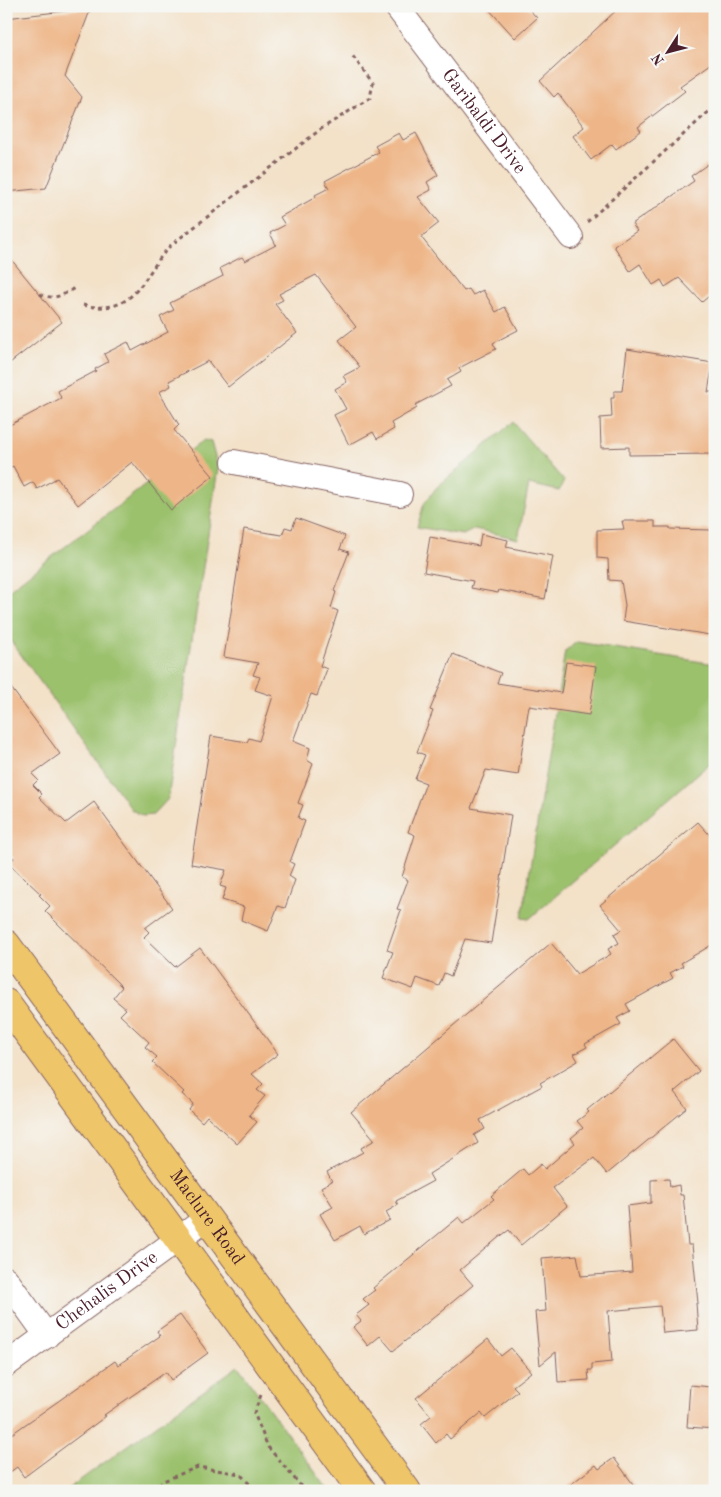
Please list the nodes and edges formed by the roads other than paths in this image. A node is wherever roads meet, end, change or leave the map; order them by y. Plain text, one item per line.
1 (396, 6) edge
2 (571, 237) road end
3 (234, 462) dead end
4 (400, 494) dead end
5 (6, 944) edge
6 (6, 1004) edge
7 (207, 1218) junction
8 (178, 1238) junction
9 (6, 1279) edge
10 (47, 1336) junction
11 (6, 1365) edge
12 (362, 1491) edge
13 (407, 1491) edge

1 - 2 street, Garibaldi Drive
3 - 4 street
5 - 7 main road, Maclure Road
6 - 8 main road, Maclure Road
7 - 8 street, Chehalis Drive
7 - 13 main road, Maclure Road
8 - 10 street, Chehalis Drive
8 - 12 main road, Maclure Road
9 - 10 street
10 - 11 street, Chehalis Drive

